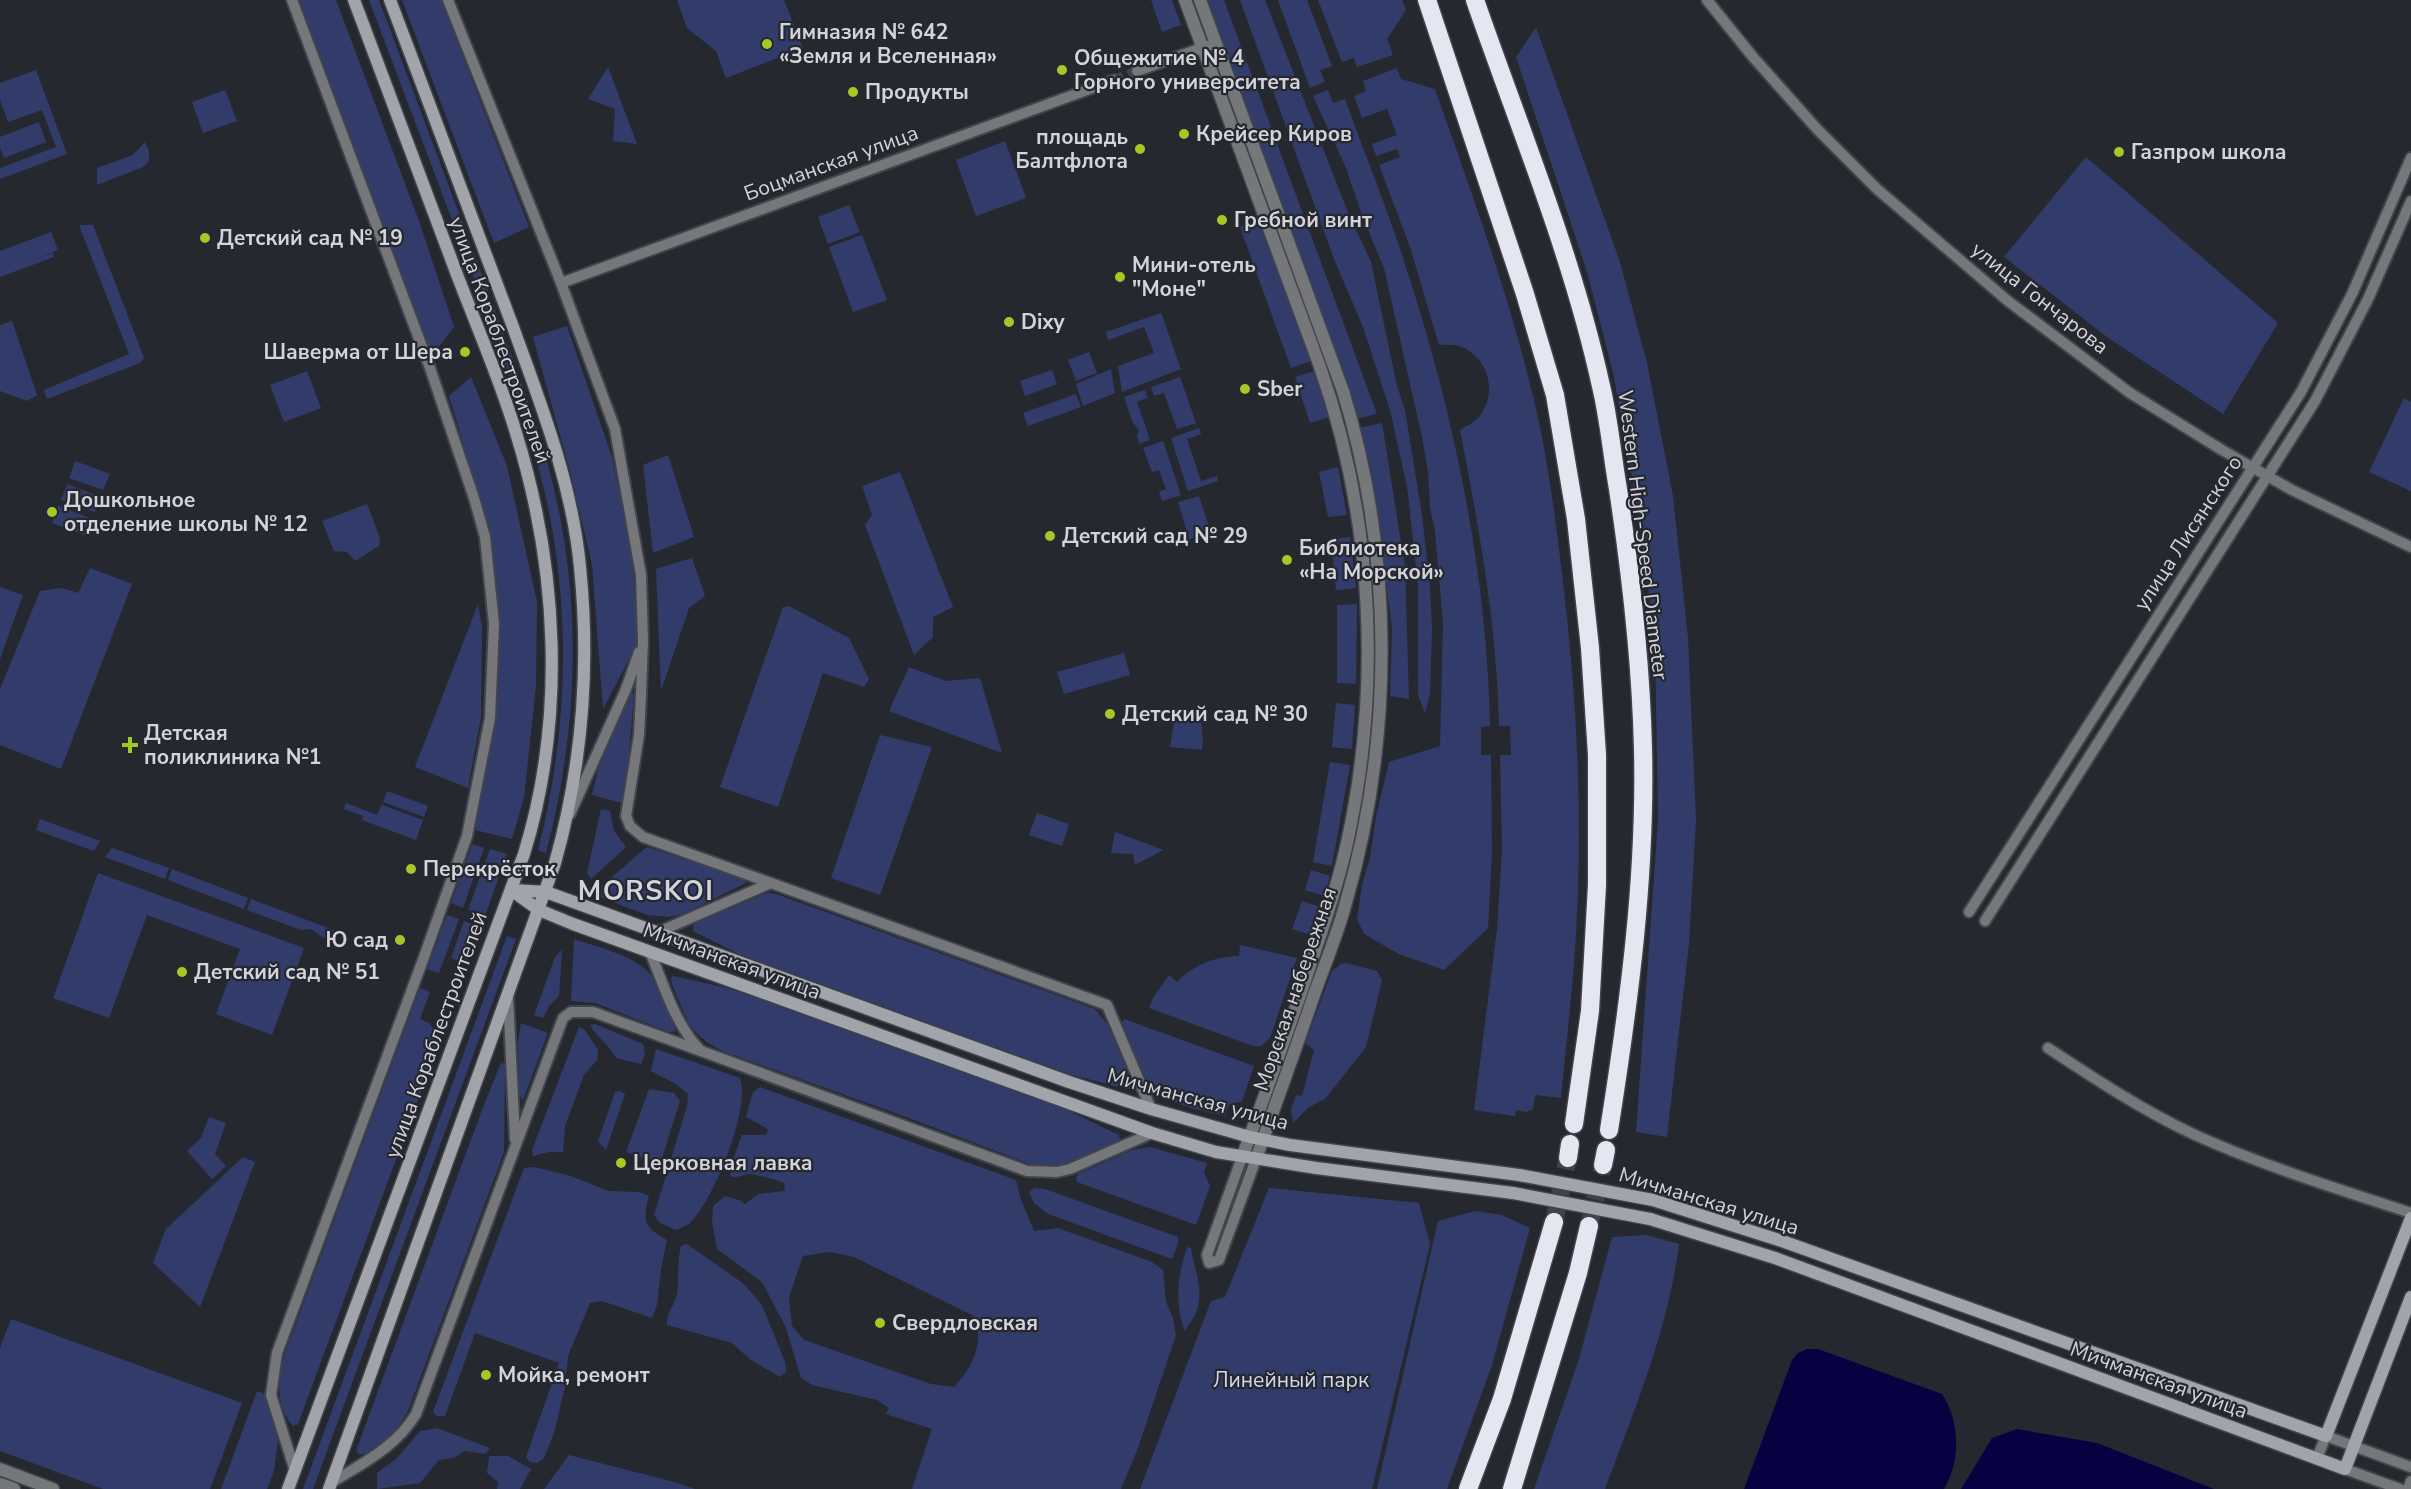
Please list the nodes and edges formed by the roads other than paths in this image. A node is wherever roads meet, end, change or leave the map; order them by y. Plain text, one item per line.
1 (292, 0) edge
2 (354, 0) edge
3 (390, 0) edge
4 (448, 0) edge
5 (1185, 0) edge
6 (1200, 0) edge
7 (1427, 0) edge
8 (1474, 0) edge
9 (1707, 0) edge
10 (1216, 43) junction
11 (1203, 48) junction
12 (1137, 71) tunnel mouth
13 (1114, 80) tunnel mouth
14 (2411, 158) edge
15 (2411, 201) edge
16 (561, 283) junction
17 (2253, 468) junction
18 (2267, 476) junction
19 (2411, 547) edge
20 (643, 641) junction
21 (567, 823) junction
22 (771, 883) junction
23 (511, 890) junction
24 (546, 892) junction
25 (539, 910) junction
26 (1969, 912) dead end
27 (1985, 921) dead end
28 (656, 933) junction
29 (650, 952) junction
30 (508, 993) junction
31 (2048, 1048) dead end
32 (701, 1051) junction
33 (1151, 1109) junction
34 (1574, 1124) dead end
35 (1609, 1130) dead end
36 (1152, 1133) junction
37 (1250, 1137) junction
38 (1263, 1140) junction
39 (515, 1142) junction
40 (1242, 1157) junction
41 (1256, 1159) junction
42 (2411, 1213) edge
43 (2411, 1218) edge
44 (1554, 1222) tunnel mouth
45 (1589, 1226) tunnel mouth
46 (2411, 1297) edge
47 (2326, 1436) junction
48 (2353, 1447) junction
49 (2317, 1458) junction
50 (2411, 1467) edge
51 (0, 1469) edge
52 (2345, 1469) junction
53 (295, 1471) junction
54 (2411, 1481) edge
55 (0, 1484) edge
56 (330, 1486) edge
57 (14, 1489) edge
58 (53, 1489) edge
59 (288, 1489) edge
60 (1468, 1489) edge
61 (1512, 1489) edge
62 (2400, 1489) edge
63 (2408, 1489) edge

1 - 53 street
2 - 23 main road, улица Кораблестроителей
3 - 21 main road, улица Кораблестроителей
4 - 16 street
5 - 11 street, Морская набережная
6 - 10 street, Морская набережная
7 - 34 highway
8 - 35 highway, Western High-Speed Diameter
9 - 17 street, улица Гончарова
10 - 11 street
10 - 38 street, Морская набережная
11 - 12 street
11 - 37 street, Морская набережная
13 - 16 street, Боцманская улица
14 - 17 street, улица Лисянского
15 - 18 street, улица Лисянского
16 - 20 street
17 - 18 street, улица Гончарова
17 - 26 street, улица Лисянского
18 - 19 street, улица Гончарова
18 - 27 street, улица Лисянского
20 - 21 street
20 - 22 street
21 - 24 main road, улица Кораблестроителей
22 - 28 street
22 - 33 street
23 - 24 main road, Мичманская улица
23 - 25 main road, Мичманская улица
23 - 53 main road, улица Кораблестроителей
24 - 25 main road, улица Кораблестроителей
24 - 28 main road, Мичманская улица
25 - 29 main road, Мичманская улица
25 - 30 main road, улица Кораблестроителей
28 - 33 main road, Мичманская улица
29 - 32 street
29 - 36 main road, Мичманская улица
30 - 39 street
30 - 56 main road, улица Кораблестроителей
31 - 42 street
32 - 36 street
32 - 39 street
33 - 37 main road, Мичманская улица
36 - 40 main road, Мичманская улица
37 - 38 main road, Мичманская улица
37 - 40 street, Морская набережная
38 - 41 street, Морская набережная
38 - 47 main road, Мичманская улица, bridge
39 - 56 street
40 - 41 main road, Мичманская улица
40 - 41 street, Морская набережная
41 - 49 main road, Мичманская улица, bridge
43 - 47 main road
44 - 60 highway
45 - 61 highway
46 - 48 main road
47 - 48 street, Мичманская улица
47 - 49 street
48 - 50 street, Мичманская улица
48 - 52 main road
49 - 52 main road, Мичманская улица
51 - 58 street
52 - 62 street, Мичманская улица
53 - 59 main road, улица Кораблестроителей
54 - 63 street
55 - 57 street

